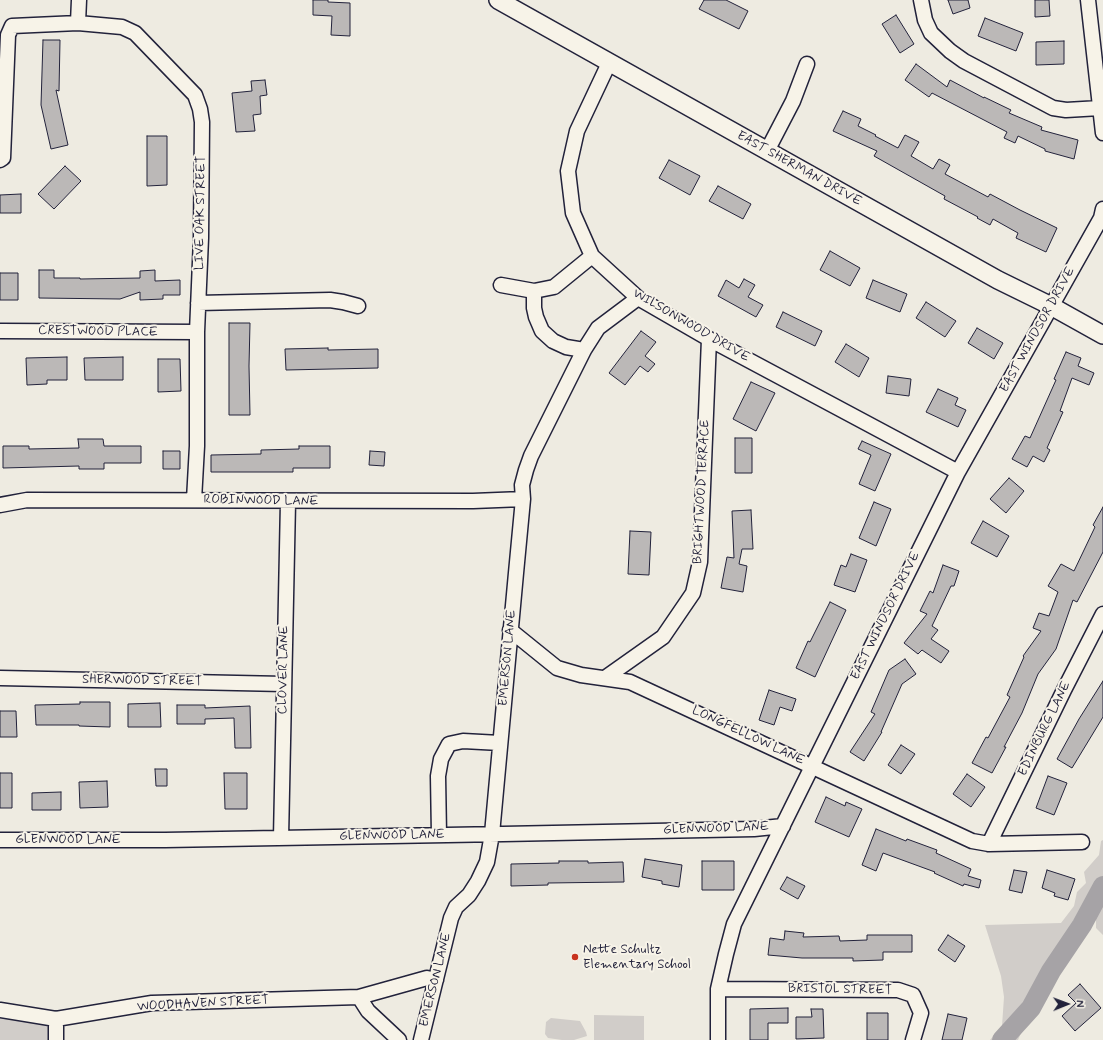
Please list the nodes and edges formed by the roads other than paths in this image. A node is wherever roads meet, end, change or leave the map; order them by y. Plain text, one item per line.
1 (79, 0) edge
2 (498, 0) edge
3 (921, 0) edge
4 (1088, 0) edge
5 (78, 23) junction
6 (609, 63) junction
7 (807, 64) dead end
8 (1100, 108) junction
9 (1103, 133) edge
10 (767, 151) junction
11 (0, 160) edge
12 (1103, 209) edge
13 (592, 256) junction
14 (501, 285) dead end
15 (534, 291) junction
16 (638, 298) junction
17 (198, 303) junction
18 (358, 306) dead end
19 (1051, 306) junction
20 (0, 331) edge
21 (197, 332) junction
22 (1103, 335) edge
23 (709, 339) junction
24 (584, 350) junction
25 (958, 472) junction
26 (523, 499) junction
27 (194, 500) junction
28 (288, 502) junction
29 (0, 505) edge
30 (1103, 614) edge
31 (510, 630) junction
32 (0, 678) edge
33 (604, 678) junction
34 (284, 684) junction
35 (500, 743) junction
36 (812, 766) junction
37 (783, 826) junction
38 (492, 834) junction
39 (438, 835) junction
40 (281, 838) junction
41 (0, 840) edge
42 (1082, 842) dead end
43 (989, 844) junction
44 (436, 980) junction
45 (718, 989) junction
46 (359, 997) junction
47 (0, 1010) edge
48 (56, 1019) junction
49 (56, 1040) edge
50 (400, 1040) edge
51 (422, 1040) edge
52 (718, 1040) edge
53 (914, 1040) edge

1 - 5 street
2 - 6 main road, EAST SHERMAN DRIVE
3 - 8 street
4 - 8 street
5 - 11 street, LIVE OAK STREET
5 - 17 street, LIVE OAK STREET
6 - 10 main road, EAST SHERMAN DRIVE
6 - 13 street, WILSONWOOD DRIVE
7 - 10 street
8 - 9 street
10 - 19 main road, EAST SHERMAN DRIVE
12 - 19 street, EAST WINDSOR DRIVE
13 - 15 street
13 - 16 street, WILSONWOOD DRIVE
14 - 15 street
15 - 24 street
16 - 23 street, WILSONWOOD DRIVE
16 - 24 street, EMERSON LANE
17 - 18 street
17 - 21 street, LIVE OAK STREET
19 - 22 main road, EAST SHERMAN DRIVE
19 - 25 street, EAST WINDSOR DRIVE
20 - 21 street, CRESTWOOD PLACE
21 - 27 street, LIVE OAK STREET
23 - 25 street, WILSONWOOD DRIVE
23 - 33 street, BRIGHTWOOD TERRACE
24 - 26 street, EMERSON LANE
25 - 36 street, EAST WINDSOR DRIVE
26 - 28 street, ROBINWOOD LANE
26 - 31 street, EMERSON LANE
27 - 28 street, ROBINWOOD LANE
27 - 29 street, ROBINWOOD LANE
28 - 34 street, CLOVER LANE
30 - 43 street, EDINBURG LANE
31 - 33 street, LONGFELLOW LANE
31 - 35 street, EMERSON LANE
32 - 34 street, SHERWOOD STREET
33 - 36 street, LONGFELLOW LANE
34 - 40 street, CLOVER LANE
35 - 38 street, EMERSON LANE
35 - 39 street
36 - 37 street, EAST WINDSOR DRIVE
36 - 43 street, LONGFELLOW LANE
37 - 38 street, GLENWOOD LANE
37 - 45 street, EAST WINDSOR DRIVE
38 - 39 street, GLENWOOD LANE
38 - 44 street, EMERSON LANE
39 - 40 street, GLENWOOD LANE
40 - 41 street, GLENWOOD LANE
42 - 43 street, LONGFELLOW LANE
44 - 46 street, WOODHAVEN STREET
44 - 51 street, EMERSON LANE
45 - 52 street, EAST WINDSOR DRIVE
45 - 53 street, BRISTOL STREET
46 - 48 street, WOODHAVEN STREET
46 - 50 street
47 - 48 street, WOODHAVEN STREET
48 - 49 street

